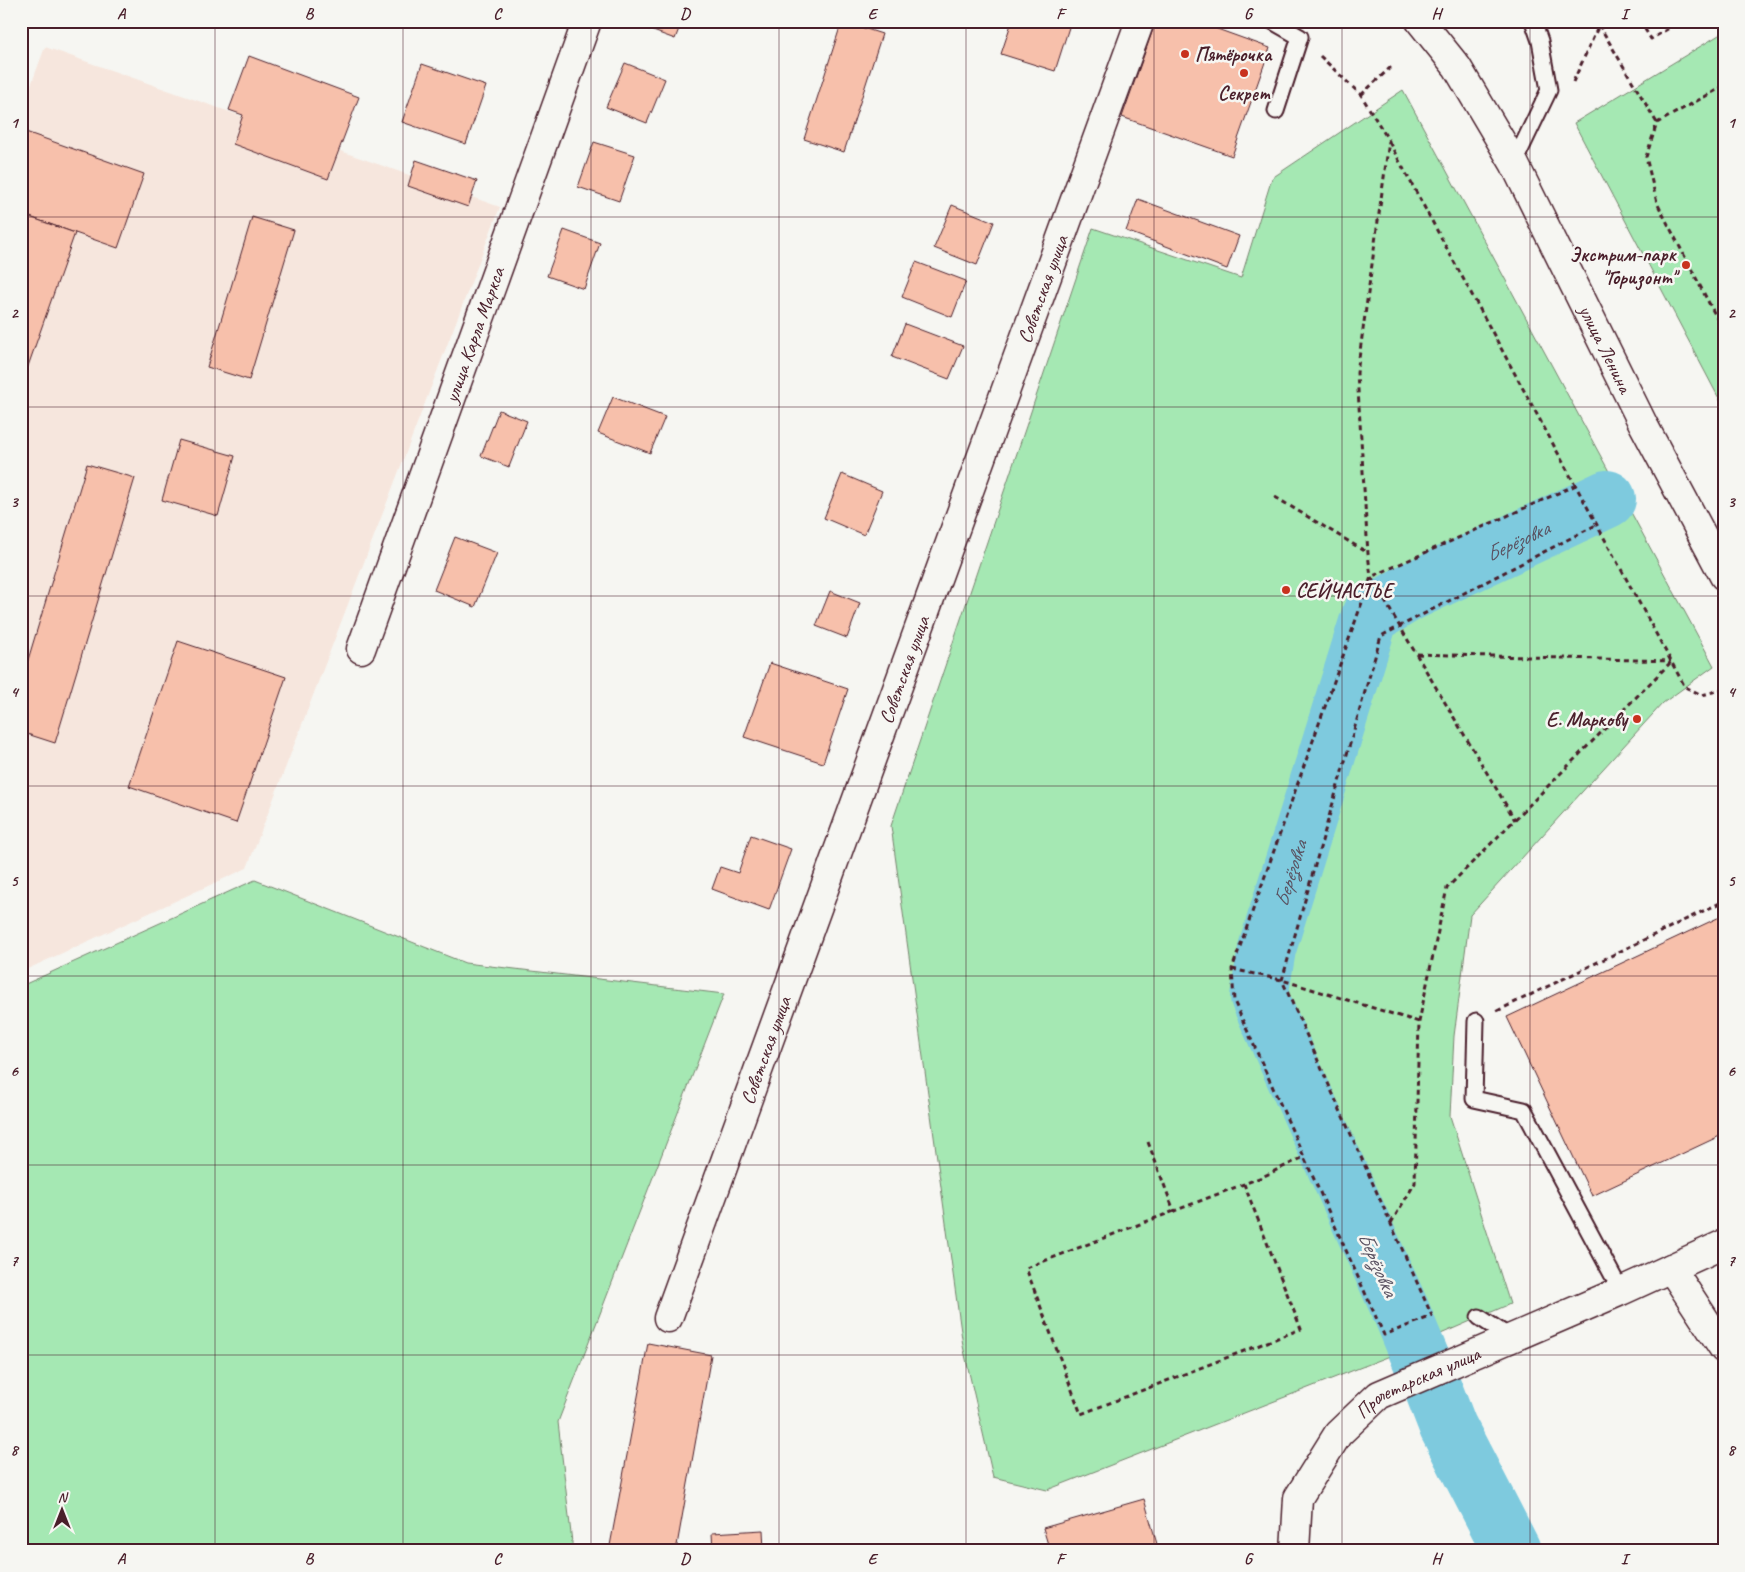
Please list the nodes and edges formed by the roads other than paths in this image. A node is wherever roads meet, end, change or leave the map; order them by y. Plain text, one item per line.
1 (587, 21) edge
2 (1140, 21) edge
3 (1272, 21) edge
4 (1420, 21) edge
5 (1534, 21) edge
6 (1276, 111) dead end
7 (1514, 163) junction
8 (1724, 576) edge
9 (361, 649) dead end
10 (1476, 1021) road end
11 (1724, 1244) edge
12 (1671, 1268) junction
13 (1621, 1291) junction
14 (1479, 1317) dead end
15 (668, 1318) dead end
16 (1511, 1338) junction
17 (1724, 1350) edge
18 (1295, 1551) edge

1 - 9 street, улица Карла Маркса
2 - 15 street, Советская улица
3 - 6 lane
4 - 7 street, улица Ленина
5 - 7 lane
7 - 8 street, улица Ленина
10 - 13 lane
11 - 12 street, Пролетарская улица
12 - 13 street, Пролетарская улица
12 - 17 street
13 - 16 street, Пролетарская улица
14 - 16 lane
16 - 18 street, Пролетарская улица

